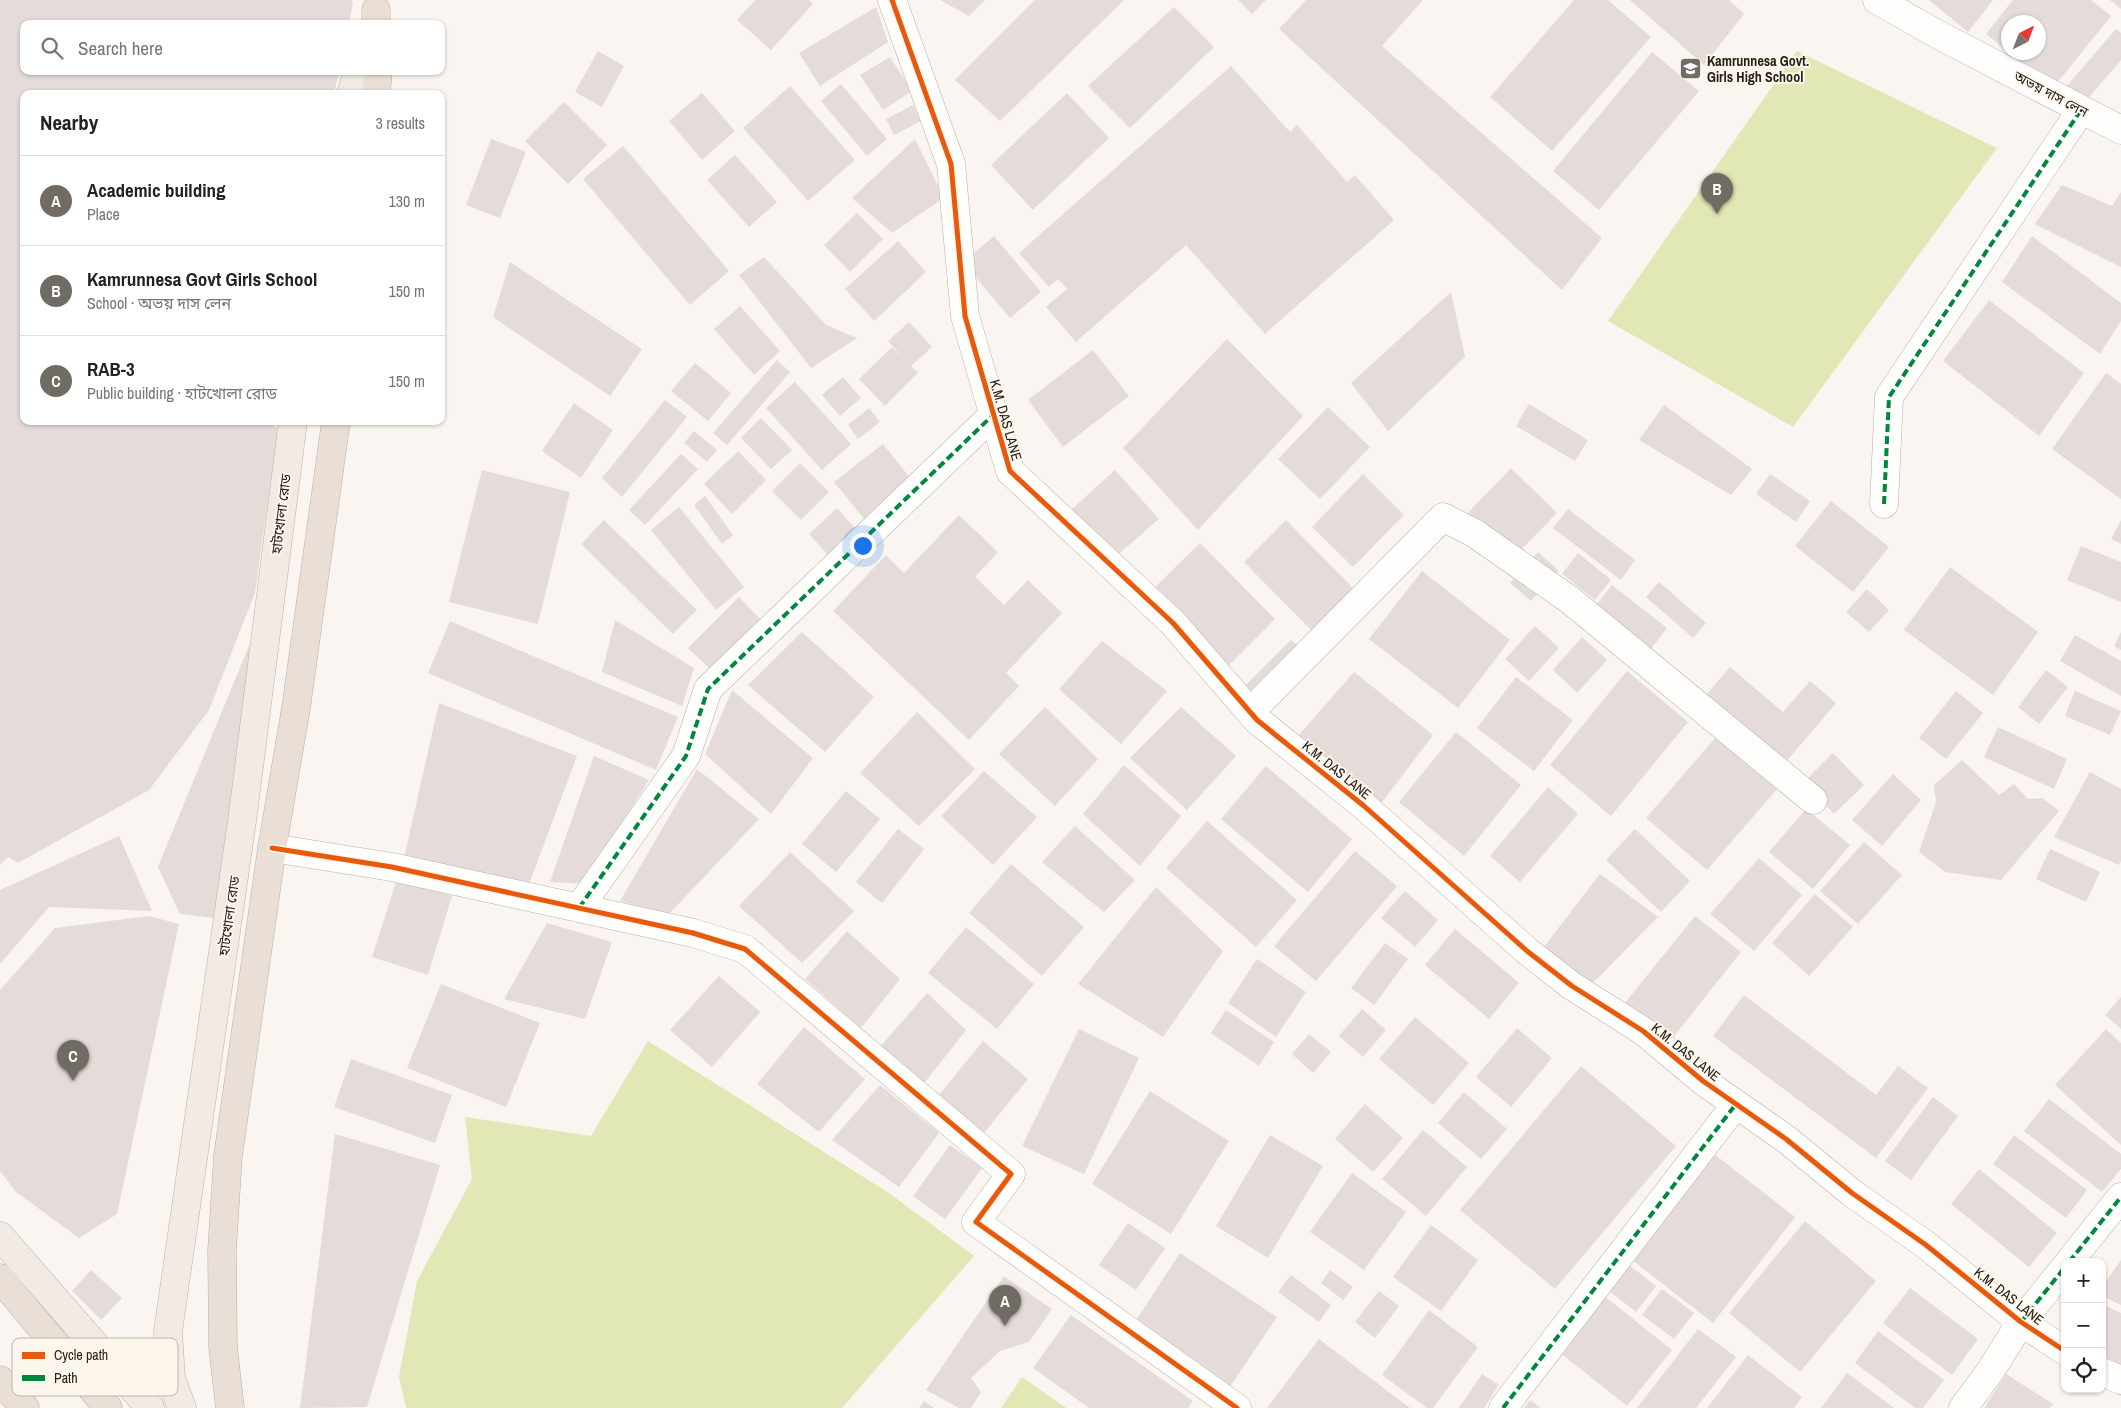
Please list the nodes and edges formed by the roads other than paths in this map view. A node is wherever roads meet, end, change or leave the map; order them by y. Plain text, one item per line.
1 (892, 0) edge
2 (1877, 0) edge
3 (373, 77) edge
4 (356, 90) edge
5 (2081, 110) junction
6 (2121, 130) edge
7 (993, 415) junction
8 (292, 425) edge
9 (335, 425) edge
10 (1884, 504) dead end
11 (1250, 712) junction
12 (1813, 800) dead end
13 (272, 848) junction
14 (580, 908) junction
15 (1736, 1104) junction
16 (2121, 1197) edge
17 (0, 1236) edge
18 (2072, 1258) edge
19 (2061, 1272) edge
20 (0, 1278) edge
21 (2021, 1322) junction
22 (50, 1338) edge
23 (89, 1338) edge
24 (168, 1338) edge
25 (2061, 1348) edge
26 (2106, 1374) edge
27 (0, 1380) edge
28 (2121, 1380) edge
29 (12, 1393) edge
30 (14, 1396) edge
31 (98, 1396) edge
32 (140, 1396) edge
33 (177, 1396) edge
34 (25, 1408) edge
35 (108, 1408) edge
36 (150, 1408) edge
37 (182, 1408) edge
38 (230, 1408) edge
39 (1237, 1408) edge
40 (1503, 1408) edge
41 (1963, 1408) edge

1 - 7 street, K.M. DAS LANE
2 - 5 street, অভয় দাস লেন
3 - 4 main road
5 - 6 street, অভয় দাস লেন
5 - 10 street
7 - 11 street, K.M. DAS LANE
7 - 14 street
8 - 24 main road, হাটখোলা রোড
9 - 13 highway
11 - 12 street
11 - 15 street, K.M. DAS LANE
13 - 14 street
13 - 38 highway
14 - 39 street
15 - 21 street, K.M. DAS LANE
15 - 40 street
16 - 18 street
17 - 23 main road
19 - 21 street
20 - 22 highway
21 - 25 street, K.M. DAS LANE
21 - 41 street
26 - 28 street
27 - 29 highway
30 - 34 highway
31 - 35 highway
32 - 36 main road
33 - 37 main road, হাটখোলা রোড

